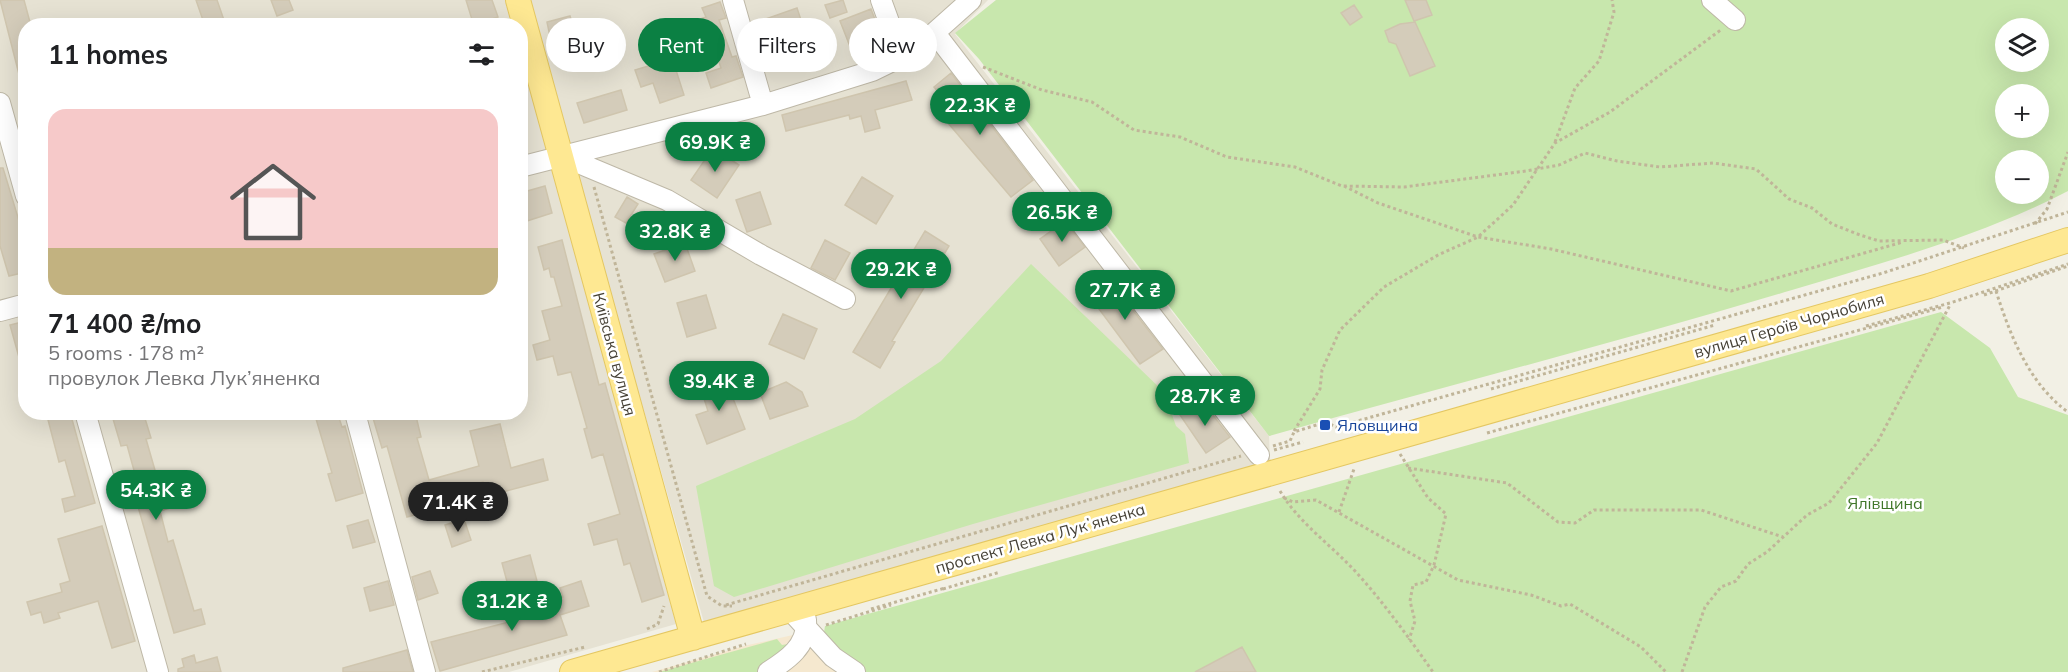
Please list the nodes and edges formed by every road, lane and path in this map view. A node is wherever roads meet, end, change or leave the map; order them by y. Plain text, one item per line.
1 (518, 0) edge
2 (734, 0) edge
3 (881, 0) edge
4 (971, 0) edge
5 (1612, 0) edge
6 (1712, 0) edge
7 (523, 18) edge
8 (888, 18) edge
9 (1735, 20) joint
10 (937, 31) edge
11 (528, 36) edge
12 (937, 36) edge
13 (953, 56) junction
14 (869, 72) edge
15 (0, 103) edge
16 (763, 105) junction
17 (1555, 143) junction
18 (2068, 153) edge
19 (561, 156) junction
20 (528, 165) edge
21 (588, 165) junction
22 (18, 167) edge
23 (1537, 169) junction
24 (1342, 186) junction
25 (2068, 213) edge
26 (2034, 226) junction
27 (1478, 237) junction
28 (2068, 240) edge
29 (1908, 241) junction
30 (1964, 248) junction
31 (2068, 264) edge
32 (844, 299) dead end
33 (1950, 303) dead end
34 (18, 306) edge
35 (0, 311) edge
36 (1508, 404) joint
37 (2068, 412) edge
38 (87, 420) edge
39 (357, 420) edge
40 (1294, 432) junction
41 (1258, 453) junction
42 (1399, 453) dead end
43 (1355, 465) dead end
44 (1408, 468) junction
45 (1276, 486) dead end
46 (1284, 498) junction
47 (1339, 512) junction
48 (1783, 537) junction
49 (1434, 565) junction
50 (668, 602) dead end
51 (722, 606) junction
52 (737, 606) dead end
53 (801, 616) junction
54 (643, 631) dead end
55 (693, 638) junction
56 (1409, 640) junction
57 (591, 645) dead end
58 (617, 667) edge
59 (781, 667) edge
60 (158, 672) edge
61 (425, 672) edge
62 (482, 672) edge
63 (572, 672) edge
64 (768, 672) edge
65 (855, 672) edge
66 (1432, 672) edge
67 (1666, 672) edge
68 (1682, 672) edge

1 - 7 main road, Київська вулиця
2 - 16 street
3 - 8 street
4 - 10 street
5 - 17 path
6 - 9 street
9 - 17 path
11 - 19 main road, Київська вулиця
12 - 13 street
13 - 24 path
13 - 41 street
14 - 16 street
15 - 22 street
16 - 19 street
17 - 23 path
18 - 26 path
19 - 20 street
19 - 21 street
19 - 55 main road, Київська вулиця
21 - 32 street
21 - 51 path
23 - 24 path
23 - 27 path
23 - 29 path
24 - 27 path
25 - 26 path
26 - 30 path
27 - 29 path
27 - 40 path
28 - 36 main road, вулиця Героїв Чорнобиля
29 - 30 path
30 - 40 path
31 - 37 path
33 - 48 path
34 - 35 street
36 - 53 main road, проспект Левка Лукʼяненка
38 - 60 street
39 - 61 street
40 - 41 path
41 - 51 path
42 - 44 path
43 - 47 path
44 - 48 path
44 - 49 path
45 - 46 path
46 - 47 path
46 - 56 path
47 - 49 path
48 - 68 path
49 - 56 path
49 - 67 path
50 - 54 path
51 - 52 path
53 - 55 main road, проспект Левка Лукʼяненка
53 - 59 street
53 - 65 street
55 - 58 main road, проспект Левка Лукʼяненка
56 - 66 path
57 - 62 path
58 - 63 main road, проспект Левка Лукʼяненка
59 - 64 street

